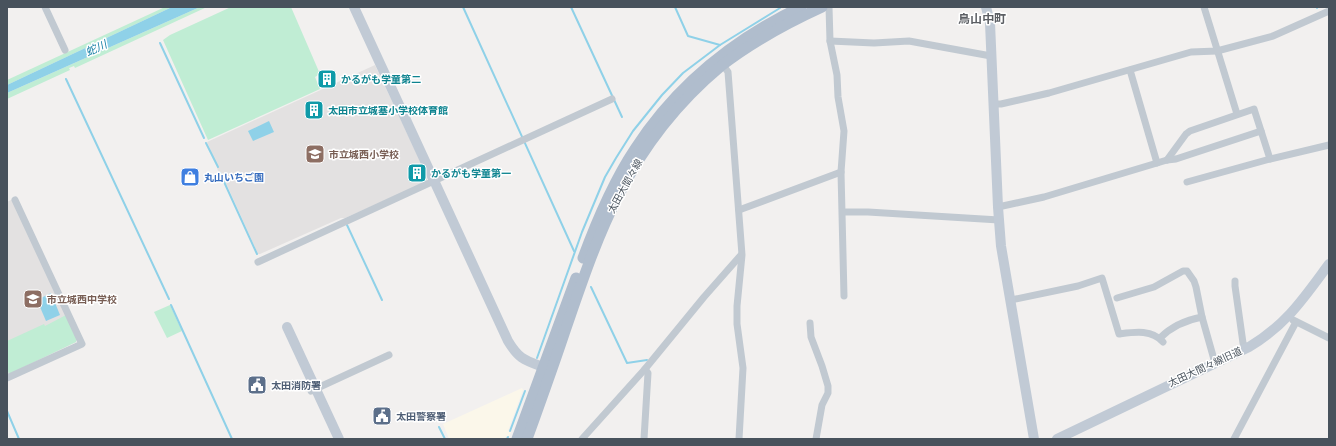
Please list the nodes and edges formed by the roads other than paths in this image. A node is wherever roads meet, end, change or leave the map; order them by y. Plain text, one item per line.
1 (45, 7) edge
2 (354, 7) edge
3 (801, 7) edge
4 (822, 7) edge
5 (829, 7) edge
6 (986, 7) edge
7 (1204, 7) edge
8 (1329, 11) edge
9 (830, 41) junction
10 (65, 50) dead end
11 (1217, 51) junction
12 (991, 56) junction
13 (723, 65) junction
14 (1130, 70) junction
15 (612, 99) dead end
16 (993, 104) junction
17 (1237, 114) junction
18 (1260, 131) junction
19 (1329, 145) edge
20 (1270, 159) junction
21 (1167, 160) junction
22 (1157, 163) junction
23 (841, 172) junction
24 (434, 181) junction
25 (1188, 182) dead end
26 (15, 200) dead end
27 (998, 207) junction
28 (739, 210) junction
29 (843, 212) junction
30 (999, 220) junction
31 (742, 255) junction
32 (258, 262) dead end
33 (1329, 264) edge
34 (1235, 281) dead end
35 (844, 296) dead end
36 (1117, 298) dead end
37 (1011, 300) junction
38 (1202, 317) junction
39 (1292, 320) junction
40 (810, 323) dead end
41 (1329, 338) edge
42 (1246, 348) junction
43 (389, 355) dead end
44 (1215, 363) junction
45 (543, 367) junction
46 (644, 369) junction
47 (7, 378) edge
48 (313, 390) junction
49 (333, 439) edge
50 (339, 439) edge
51 (517, 439) edge
52 (527, 439) edge
53 (582, 439) edge
54 (644, 439) edge
55 (739, 439) edge
56 (816, 439) edge
57 (1034, 439) edge
58 (1057, 439) edge
59 (1234, 439) edge

1 - 10 street
2 - 24 street
3 - 45 main road, 太田大間々線
4 - 13 main road, 太田大間々線
5 - 9 street
6 - 12 street
7 - 11 street
8 - 11 street
9 - 12 street
9 - 23 street
11 - 14 street
11 - 17 street
12 - 16 street
13 - 28 street
13 - 52 main road, 太田大間々線
14 - 16 street
14 - 22 street
15 - 24 street
16 - 27 street
17 - 18 street
17 - 21 street
18 - 20 street
18 - 21 street
19 - 20 street
20 - 25 street
21 - 22 street
22 - 27 street
23 - 28 street
23 - 29 street
24 - 32 street
24 - 45 street
26 - 47 street
27 - 30 street
28 - 31 street
29 - 30 street
29 - 35 street
30 - 37 street
31 - 46 street
31 - 55 street
33 - 39 street, 太田大間々線旧道
34 - 42 street
36 - 38 street
37 - 38 street
37 - 57 street
38 - 44 street
39 - 41 street
39 - 42 street, 太田大間々線旧道
39 - 59 street
40 - 56 street
42 - 44 street, 太田大間々線旧道
43 - 48 street
44 - 58 street, 太田大間々線旧道
45 - 51 main road, 太田大間々線
46 - 53 street
46 - 54 street
48 - 48 street
48 - 49 street
48 - 50 street

